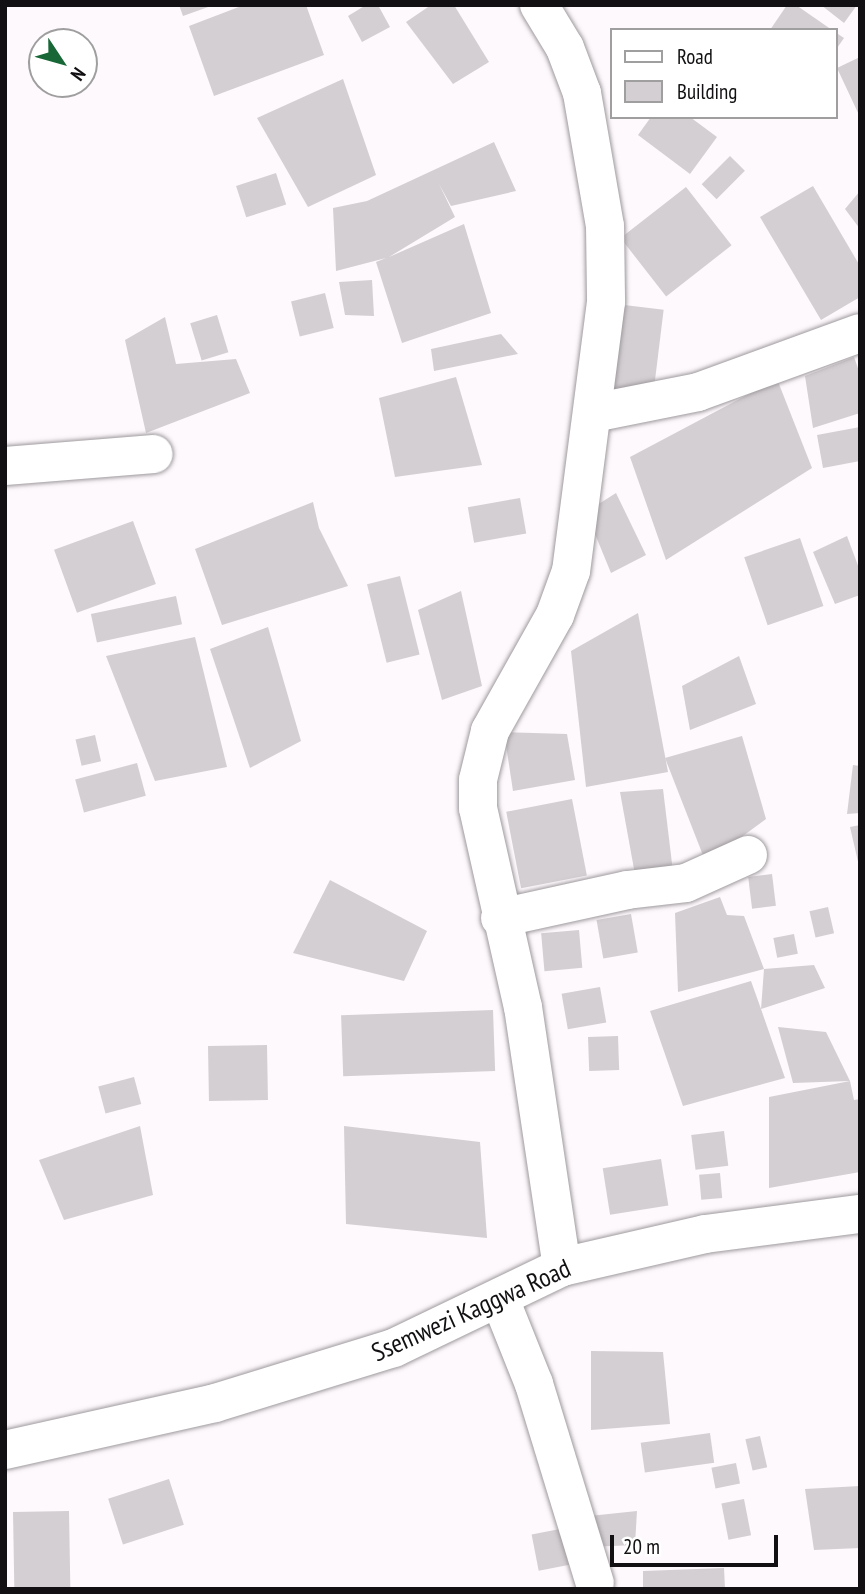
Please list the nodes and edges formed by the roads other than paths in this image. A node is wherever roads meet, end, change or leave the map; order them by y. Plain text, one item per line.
1 (539, 5) edge
2 (860, 333) edge
3 (593, 413) junction
4 (154, 454) dead end
5 (5, 466) edge
6 (748, 855) dead end
7 (500, 918) junction
8 (860, 1214) edge
9 (562, 1267) junction
10 (500, 1298) junction
11 (5, 1450) edge
12 (594, 1583) dead end

1 - 3 street
2 - 3 street
3 - 7 street
4 - 5 street
6 - 7 street
7 - 9 street
8 - 9 street, Ssemwezi Kaggwa Road
9 - 10 street, Ssemwezi Kaggwa Road
10 - 11 street, Ssemwezi Kaggwa Road
10 - 12 street

